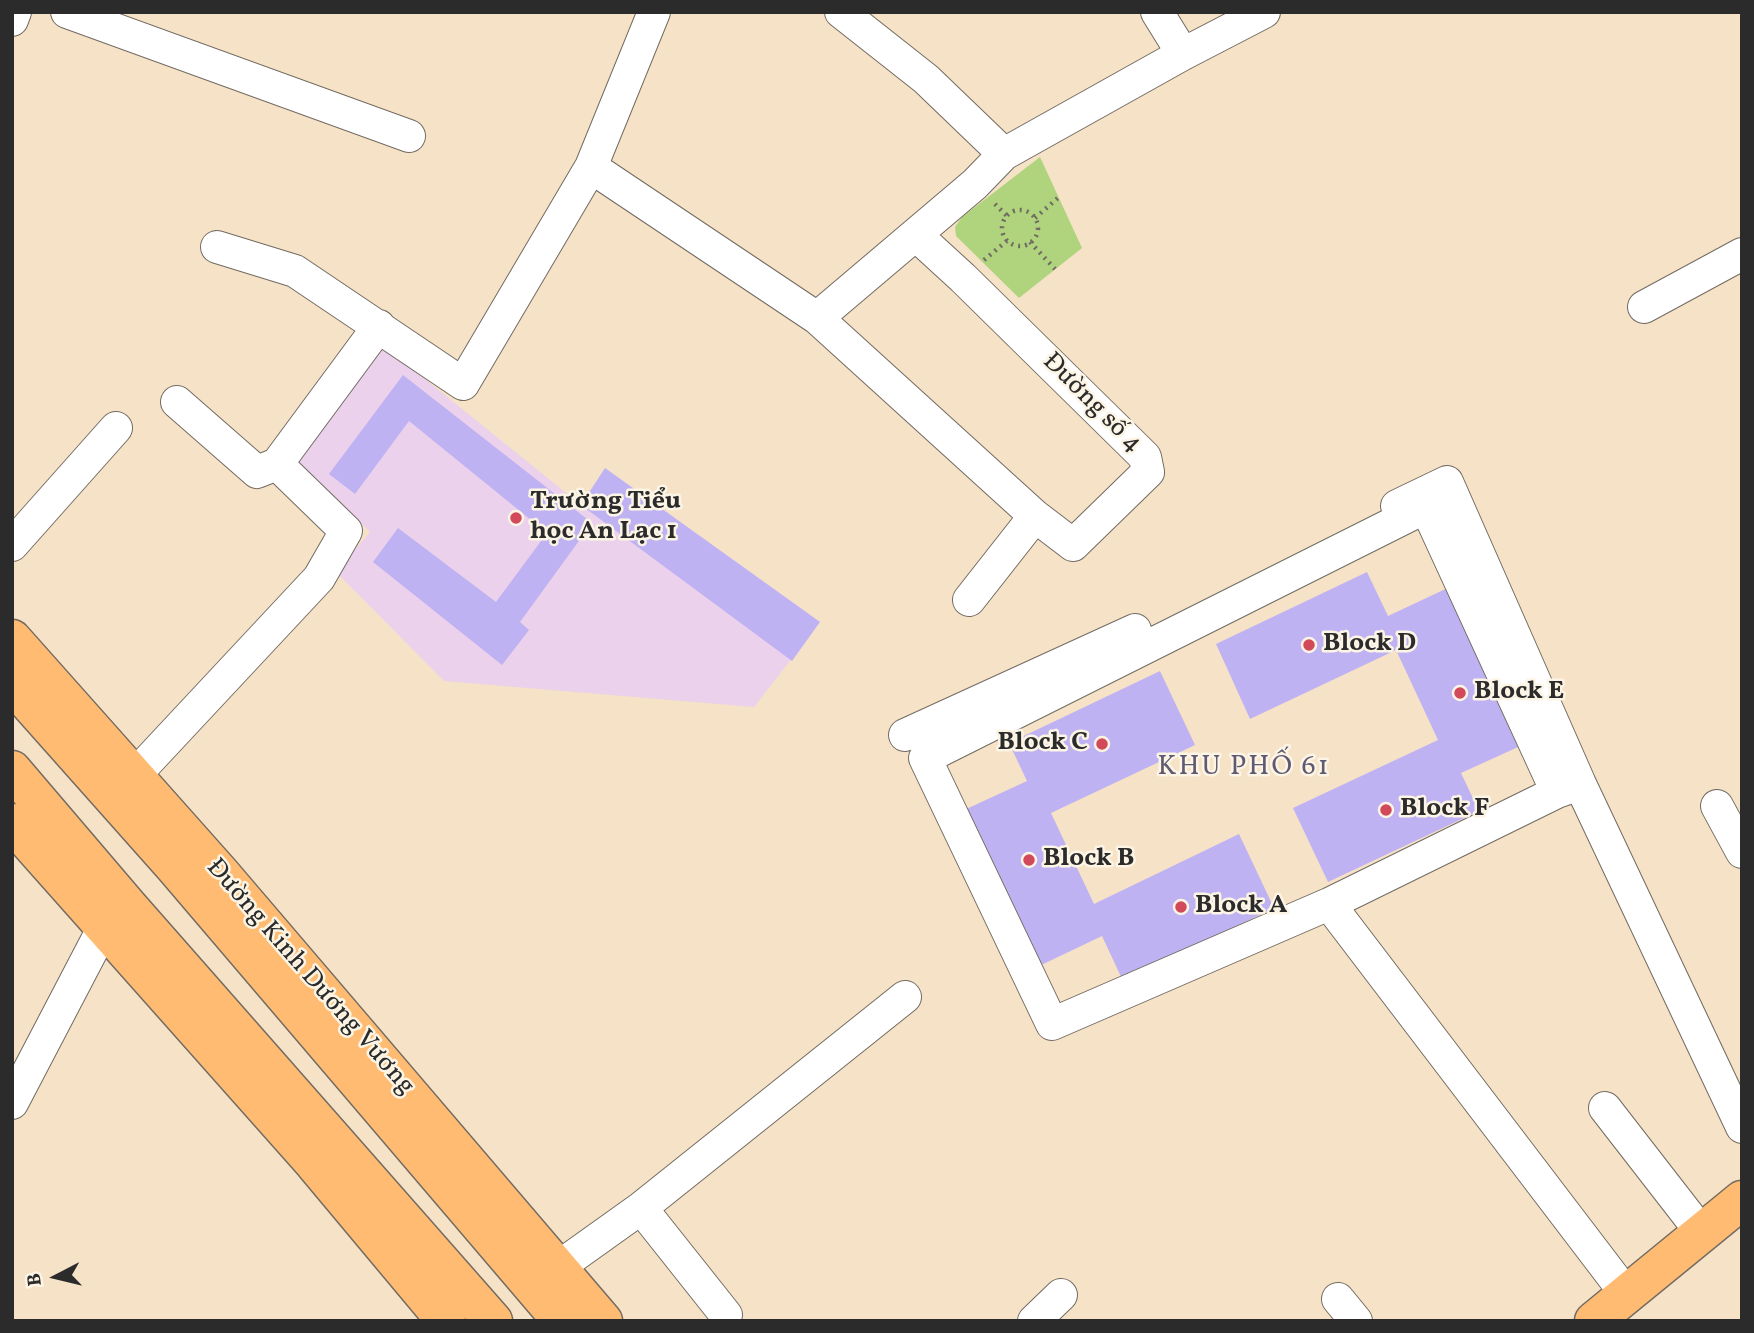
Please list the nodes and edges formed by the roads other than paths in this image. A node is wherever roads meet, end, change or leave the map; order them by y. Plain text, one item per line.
1 (15, 12) edge
2 (67, 12) edge
3 (654, 12) edge
4 (841, 12) edge
5 (1157, 12) edge
6 (1264, 12) edge
7 (12, 20) edge
8 (1183, 54) junction
9 (409, 136) dead end
10 (1004, 154) junction
11 (591, 167) junction
12 (916, 235) junction
13 (217, 247) dead end
14 (1742, 254) edge
15 (1644, 307) dead end
16 (817, 318) junction
17 (379, 326) junction
18 (177, 402) dead end
19 (116, 428) dead end
20 (276, 464) junction
21 (1035, 516) junction
22 (12, 545) edge
23 (969, 600) dead end
24 (12, 639) edge
25 (12, 684) edge
26 (905, 735) dead end
27 (12, 770) edge
28 (124, 787) junction
29 (1569, 788) junction
30 (1717, 806) dead end
31 (12, 823) edge
32 (1742, 852) edge
33 (62, 853) junction
34 (1329, 904) junction
35 (104, 927) junction
36 (905, 997) dead end
37 (12, 1103) edge
38 (1605, 1108) dead end
39 (1742, 1127) edge
40 (1742, 1200) edge
41 (641, 1208) junction
42 (1702, 1233) junction
43 (557, 1268) junction
44 (1060, 1295) dead end
45 (1627, 1295) junction
46 (726, 1315) dead end
47 (470, 1316) edge
48 (562, 1321) edge
49 (603, 1321) edge
50 (1034, 1321) edge
51 (1594, 1321) edge

1 - 7 street
2 - 9 street
3 - 11 street
4 - 10 street
5 - 8 street
6 - 8 street
8 - 10 street
10 - 12 street
11 - 16 street
11 - 17 street
12 - 16 street
12 - 21 street, Đường số 4
13 - 17 street
14 - 15 street
16 - 21 street
17 - 20 street
18 - 20 street
19 - 22 street
20 - 28 street
21 - 23 street
24 - 28 main road, Đường Kinh Dương Vương
25 - 28 main road, Đường Kinh Dương Vương
26 - 29 street
27 - 33 main road
28 - 33 main road
28 - 43 main road, Đường Kinh Dương Vương
28 - 48 main road, Đường Kinh Dương Vương
29 - 34 street
29 - 34 street
29 - 39 street
30 - 32 street
31 - 33 main road
33 - 35 main road
33 - 47 main road
34 - 45 street
35 - 37 street
35 - 47 main road
36 - 41 street
38 - 42 street
40 - 42 main road
41 - 43 street
41 - 46 street
42 - 45 main road
43 - 49 main road, Đường Kinh Dương Vương
44 - 50 street
45 - 51 main road

